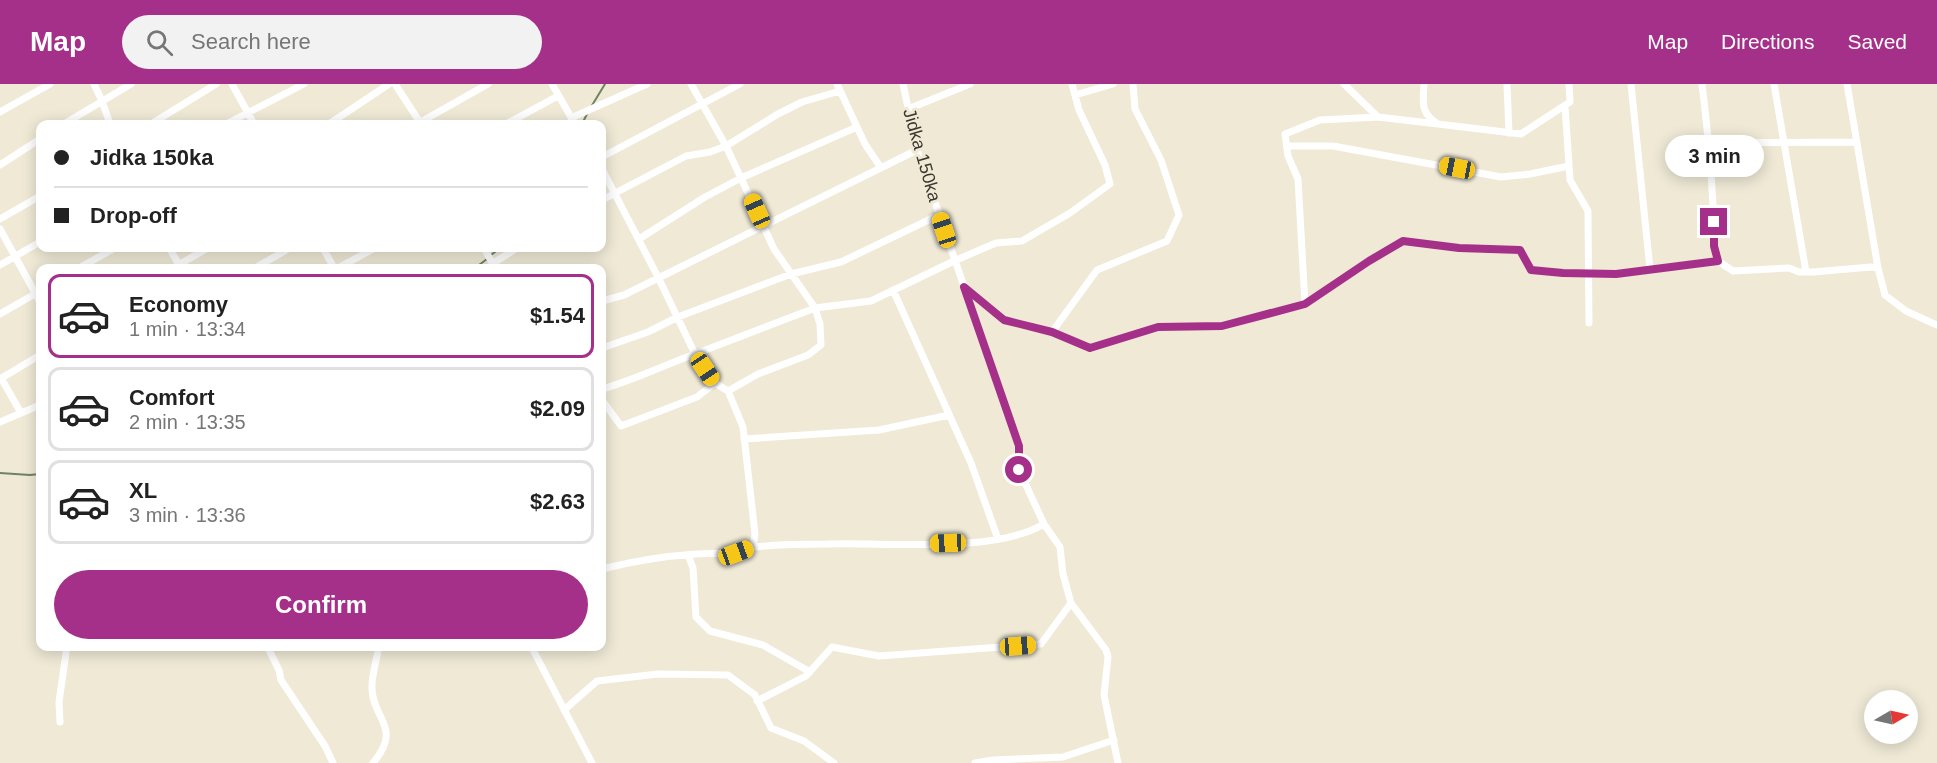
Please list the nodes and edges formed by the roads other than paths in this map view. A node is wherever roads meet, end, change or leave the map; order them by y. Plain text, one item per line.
1 (50, 84) edge
2 (94, 84) edge
3 (131, 84) edge
4 (216, 84) edge
5 (232, 84) edge
6 (304, 84) edge
7 (389, 84) edge
8 (395, 84) edge
9 (488, 84) edge
10 (552, 84) edge
11 (647, 84) edge
12 (691, 84) edge
13 (740, 84) edge
14 (903, 84) edge
15 (970, 84) edge
16 (1072, 84) edge
17 (1113, 84) edge
18 (1133, 84) edge
19 (1344, 84) edge
20 (1424, 84) edge
21 (1507, 84) edge
22 (1569, 84) edge
23 (1631, 84) edge
24 (1702, 84) edge
25 (1774, 84) edge
26 (1847, 84) edge
27 (838, 88) edge
28 (1075, 95) junction
29 (558, 96) junction
30 (102, 101) junction
31 (703, 104) junction
32 (1565, 106) junction
33 (908, 109) junction
34 (0, 112) edge
35 (247, 113) junction
36 (1378, 117) junction
37 (71, 120) edge
38 (109, 120) edge
39 (158, 120) edge
40 (234, 120) edge
41 (251, 120) edge
42 (335, 120) edge
43 (417, 120) edge
44 (426, 120) edge
45 (514, 120) edge
46 (572, 120) edge
47 (575, 120) edge
48 (1438, 124) junction
49 (857, 127) junction
50 (1509, 133) junction
51 (36, 142) edge
52 (1783, 142) junction
53 (1856, 142) junction
54 (1710, 143) junction
55 (726, 146) junction
56 (1287, 146) junction
57 (917, 150) junction
58 (606, 155) edge
59 (0, 165) edge
60 (1569, 166) junction
61 (881, 168) junction
62 (606, 177) edge
63 (741, 178) junction
64 (615, 192) junction
65 (36, 198) edge
66 (606, 198) edge
67 (939, 215) junction
68 (0, 219) edge
69 (763, 227) junction
70 (0, 229) edge
71 (639, 239) junction
72 (36, 244) edge
73 (108, 252) edge
74 (201, 252) edge
75 (283, 252) edge
76 (367, 252) edge
77 (512, 252) edge
78 (15, 257) junction
79 (954, 261) junction
80 (1718, 261) junction
81 (86, 264) edge
82 (182, 264) edge
83 (262, 264) edge
84 (344, 264) edge
85 (496, 264) edge
86 (0, 266) edge
87 (1878, 268) junction
88 (1650, 269) junction
89 (1806, 272) junction
90 (1587, 273) junction
91 (791, 274) junction
92 (658, 277) junction
93 (964, 287) junction
94 (36, 289) edge
95 (893, 290) junction
96 (36, 293) edge
97 (606, 300) edge
98 (1305, 304) junction
99 (815, 308) junction
100 (0, 314) edge
101 (678, 318) junction
102 (1589, 322) dead end
103 (1937, 325) edge
104 (1052, 332) junction
105 (606, 347) edge
106 (695, 354) junction
107 (36, 357) edge
108 (0, 378) edge
109 (715, 383) junction
110 (606, 388) edge
111 (728, 391) junction
112 (606, 405) edge
113 (36, 407) edge
114 (21, 413) junction
115 (949, 415) junction
116 (0, 423) edge
117 (744, 439) junction
118 (1044, 524) junction
119 (998, 539) junction
120 (753, 547) junction
121 (688, 555) junction
122 (606, 568) edge
123 (1071, 603) junction
124 (66, 651) edge
125 (270, 651) edge
126 (378, 651) edge
127 (534, 651) edge
128 (810, 672) junction
129 (758, 701) junction
130 (564, 710) junction
131 (60, 722) dead end
132 (1114, 740) junction
133 (333, 763) edge
134 (373, 763) edge
135 (592, 763) edge
136 (834, 763) edge
137 (975, 763) edge
138 (1118, 763) edge

1 - 34 street
2 - 30 street
3 - 30 street
4 - 39 street
5 - 35 street
6 - 35 street
7 - 42 street
8 - 43 street
9 - 44 street
10 - 29 street
11 - 47 street
12 - 31 street
13 - 31 street
14 - 33 street, Jidka 150ka
15 - 33 street
16 - 28 street
17 - 28 street
18 - 104 street
19 - 36 street
20 - 48 street
21 - 50 street
22 - 32 street
23 - 88 street
24 - 54 street
25 - 52 street
26 - 53 street
27 - 49 street
27 - 55 street
28 - 79 street
29 - 45 street
29 - 46 street
30 - 37 street
30 - 38 street
31 - 55 street
31 - 58 street
32 - 50 street
32 - 60 street
33 - 57 street, Jidka 150ka
35 - 40 street
35 - 41 street
36 - 48 street
36 - 56 street
48 - 50 street
49 - 61 street
49 - 63 street
51 - 59 street
52 - 53 street
52 - 54 street
52 - 89 street
53 - 87 street
54 - 80 street
55 - 63 street
55 - 64 street
56 - 60 street
56 - 98 street
57 - 61 street
57 - 67 street, Jidka 150ka
60 - 90 street
61 - 69 street
62 - 64 street
63 - 69 street
63 - 71 street
64 - 66 street
64 - 71 street
65 - 68 street
67 - 79 street, Jidka 150ka
67 - 91 street
69 - 91 street
69 - 92 street
70 - 78 street
71 - 92 street
72 - 78 street
73 - 81 street
74 - 82 street
75 - 83 street
76 - 84 street
77 - 85 street
78 - 86 street
78 - 94 street
79 - 93 street, Jidka 150ka
79 - 95 street
80 - 88 street
80 - 89 street
87 - 89 street
87 - 103 street
88 - 90 street
90 - 98 street
90 - 102 street
91 - 99 street
91 - 101 street
92 - 97 street
92 - 101 street
93 - 104 street
93 - 118 street, Jidka 150ka
95 - 99 street
95 - 115 street
96 - 100 street
98 - 104 street
99 - 106 street
99 - 111 street
101 - 105 street
101 - 106 street
106 - 109 street
106 - 110 street
107 - 108 street
108 - 114 street
109 - 111 street
109 - 112 street
111 - 117 street
113 - 114 street
114 - 116 street
115 - 117 street
115 - 119 street
117 - 120 street
118 - 119 street
118 - 123 street, Jidka 150ka
119 - 120 street
120 - 121 street
121 - 122 street
121 - 128 street
123 - 128 street
123 - 132 street, Jidka 150ka
124 - 131 street
125 - 133 street
126 - 134 street
127 - 130 street
128 - 129 street
129 - 130 street
129 - 136 street
130 - 135 street
132 - 137 street
132 - 138 street, Jidka 150ka

